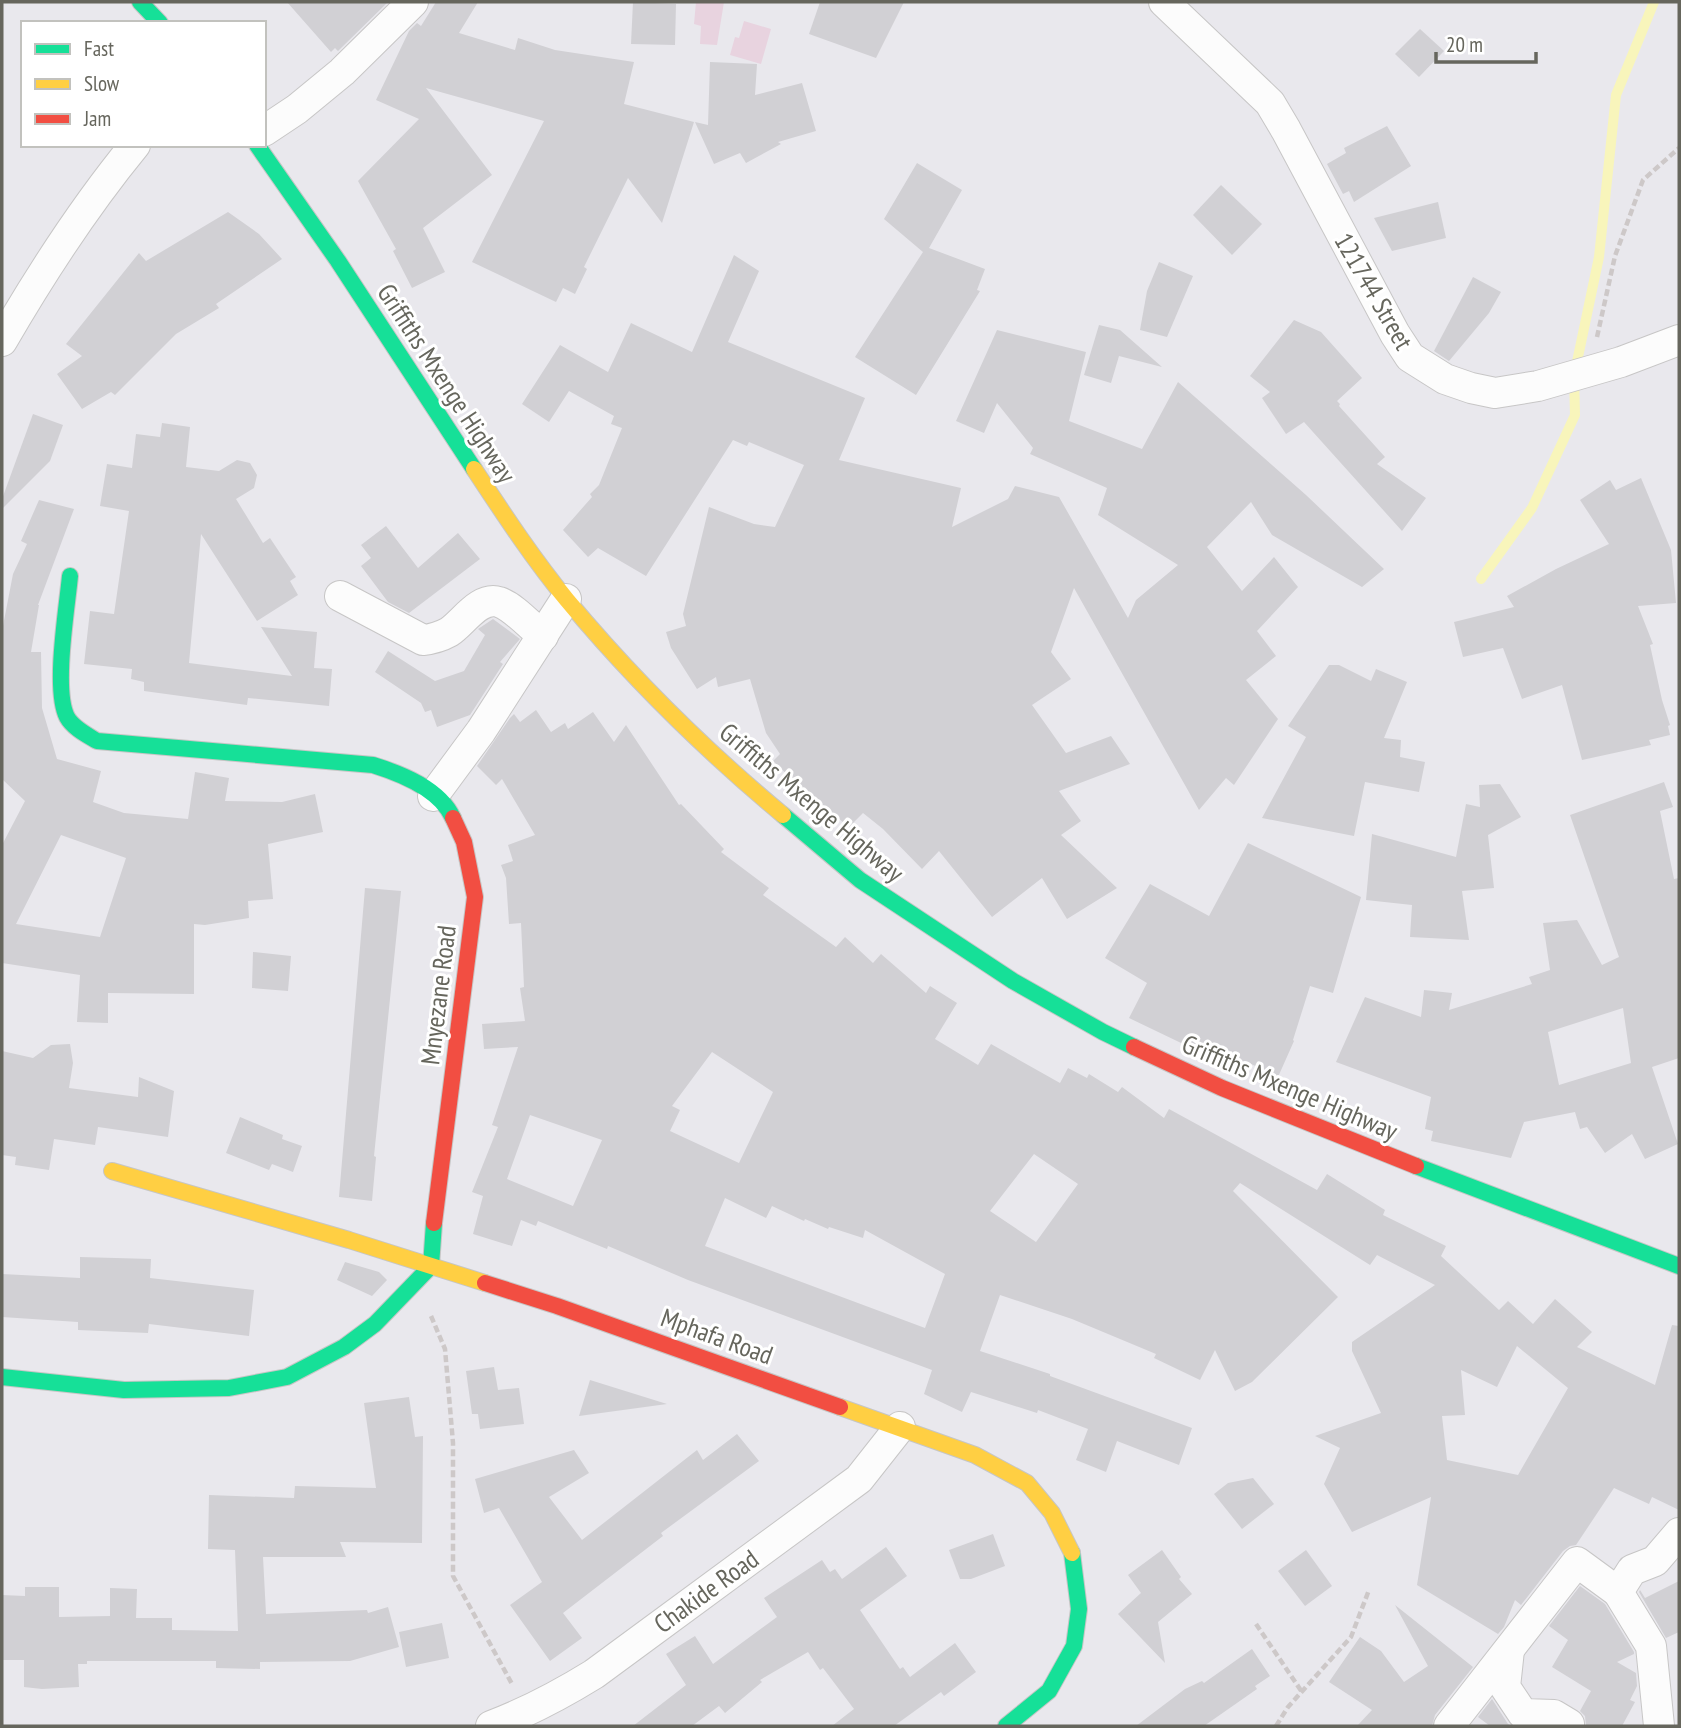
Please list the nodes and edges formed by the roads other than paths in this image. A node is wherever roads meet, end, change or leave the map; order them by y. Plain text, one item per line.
1 (140, 2) edge
2 (413, 2) edge
3 (1164, 2) edge
4 (158, 21) edge
5 (266, 130) edge
6 (133, 147) edge
7 (258, 147) edge
8 (1679, 340) edge
9 (2, 341) edge
10 (70, 576) dead end
11 (340, 596) dead end
12 (566, 599) junction
13 (543, 636) junction
14 (433, 796) junction
15 (112, 1171) dead end
16 (431, 1266) junction
17 (1679, 1266) edge
18 (2, 1377) edge
19 (900, 1427) junction
20 (1679, 1533) edge
21 (1618, 1592) junction
22 (1509, 1650) junction
23 (1569, 1724) dead end
24 (491, 1726) edge
25 (1006, 1726) edge
26 (1449, 1726) edge
27 (1659, 1726) edge

1 - 4 street
2 - 5 street
3 - 8 street, 121744 Street
6 - 9 street
7 - 12 street, Griffiths Mxenge Highway
10 - 14 street, Mnyezane Road
11 - 13 street
12 - 13 street
12 - 17 street, Griffiths Mxenge Highway
13 - 14 street
14 - 16 street, Mnyezane Road
15 - 16 street, Mphafa Road
16 - 18 street
16 - 19 street, Mphafa Road
19 - 24 street, Chakide Road
19 - 25 street, Mphafa Road
20 - 21 street
21 - 22 street
21 - 27 street
22 - 23 street
22 - 26 street

